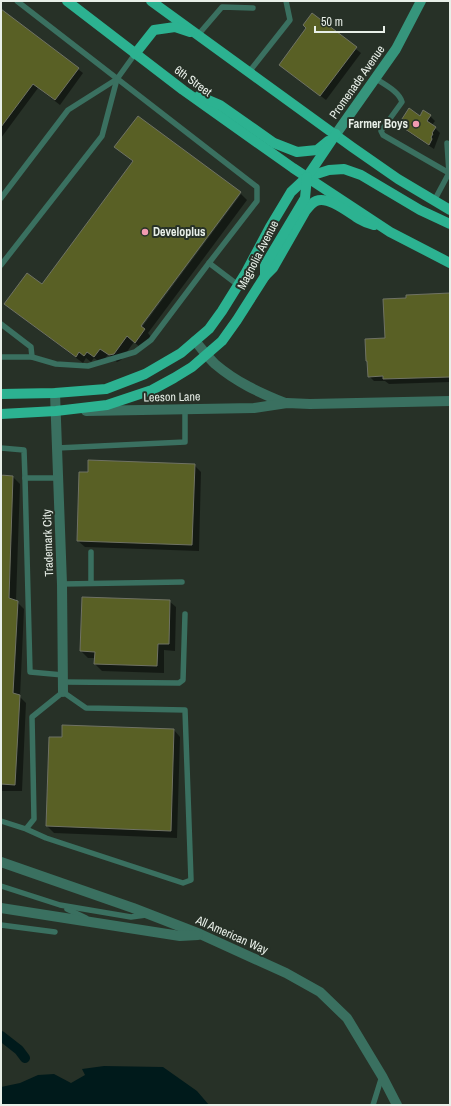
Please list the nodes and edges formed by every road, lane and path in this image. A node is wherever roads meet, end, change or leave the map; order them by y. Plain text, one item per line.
1 (17, 1) edge
2 (67, 1) edge
3 (286, 1) edge
4 (421, 1) edge
5 (155, 2) edge
6 (253, 8) dead end
7 (198, 35) junction
8 (135, 54) junction
9 (249, 72) junction
10 (375, 78) junction
11 (117, 79) junction
12 (183, 90) junction
13 (336, 134) junction
14 (447, 143) dead end
15 (449, 173) edge
16 (308, 177) junction
17 (1, 198) edge
18 (434, 201) junction
19 (450, 210) edge
20 (450, 224) edge
21 (390, 232) junction
22 (209, 263) junction
23 (450, 263) edge
24 (1, 265) edge
25 (265, 276) junction
26 (238, 285) junction
27 (1, 324) edge
28 (195, 341) junction
29 (206, 354) junction
30 (1, 357) edge
31 (32, 357) junction
32 (55, 393) junction
33 (1, 394) edge
34 (450, 401) edge
35 (287, 403) junction
36 (185, 410) junction
37 (56, 412) junction
38 (1, 414) edge
39 (1, 448) edge
40 (57, 448) junction
41 (25, 478) junction
42 (58, 478) junction
43 (91, 552) dead end
44 (182, 582) dead end
45 (92, 583) junction
46 (62, 584) junction
47 (185, 614) dead end
48 (63, 683) junction
49 (1, 821) edge
50 (26, 829) junction
51 (1, 862) edge
52 (1, 886) edge
53 (60, 905) junction
54 (1, 908) edge
55 (149, 914) junction
56 (94, 922) junction
57 (1, 925) edge
58 (55, 932) dead end
59 (200, 934) junction
60 (382, 1076) junction
61 (373, 1105) edge
62 (397, 1105) edge

1 - 11 lane
2 - 8 main road, 6th Street
3 - 9 lane
4 - 10 main road, Promenade Avenue
5 - 7 main road
6 - 7 lane
7 - 8 main road
7 - 9 main road
8 - 11 lane
8 - 12 main road, 6th Street
9 - 13 main road
10 - 13 main road, Promenade Avenue
10 - 15 lane
11 - 17 lane
11 - 22 lane
11 - 24 lane
12 - 13 main road
12 - 16 main road, 6th Street
13 - 16 main road, Magnolia Avenue
13 - 18 main road
14 - 15 lane
15 - 18 lane
16 - 20 main road
16 - 21 main road
16 - 25 main road, Magnolia Avenue
16 - 26 main road, Magnolia Avenue
18 - 19 main road
21 - 23 main road
21 - 25 main road
22 - 26 lane
22 - 31 lane
25 - 29 main road, Magnolia Avenue
26 - 28 main road, Magnolia Avenue
27 - 31 lane
28 - 29 street, Leeson Lane
28 - 32 main road, Magnolia Avenue
29 - 35 street, Leeson Lane
29 - 37 main road, Magnolia Avenue
30 - 31 lane
32 - 33 main road, Magnolia Avenue
32 - 37 street, Trademark City
34 - 35 street, Leeson Lane
35 - 36 street, Leeson Lane
36 - 37 street, Leeson Lane
36 - 40 lane
37 - 38 main road, Magnolia Avenue
37 - 40 street, Trademark City
39 - 41 lane
40 - 42 street, Trademark City
41 - 42 lane
41 - 48 lane
42 - 46 street, Trademark City
43 - 45 lane
44 - 45 lane
45 - 46 lane
46 - 48 street, Trademark City
47 - 48 lane
48 - 50 lane
48 - 50 lane
49 - 50 lane
51 - 55 street, All American Way
52 - 53 lane
53 - 55 lane
53 - 56 lane
54 - 56 street
55 - 59 street, All American Way
56 - 59 street
57 - 58 lane
59 - 60 street, All American Way
60 - 61 lane
60 - 62 street, All American Way

